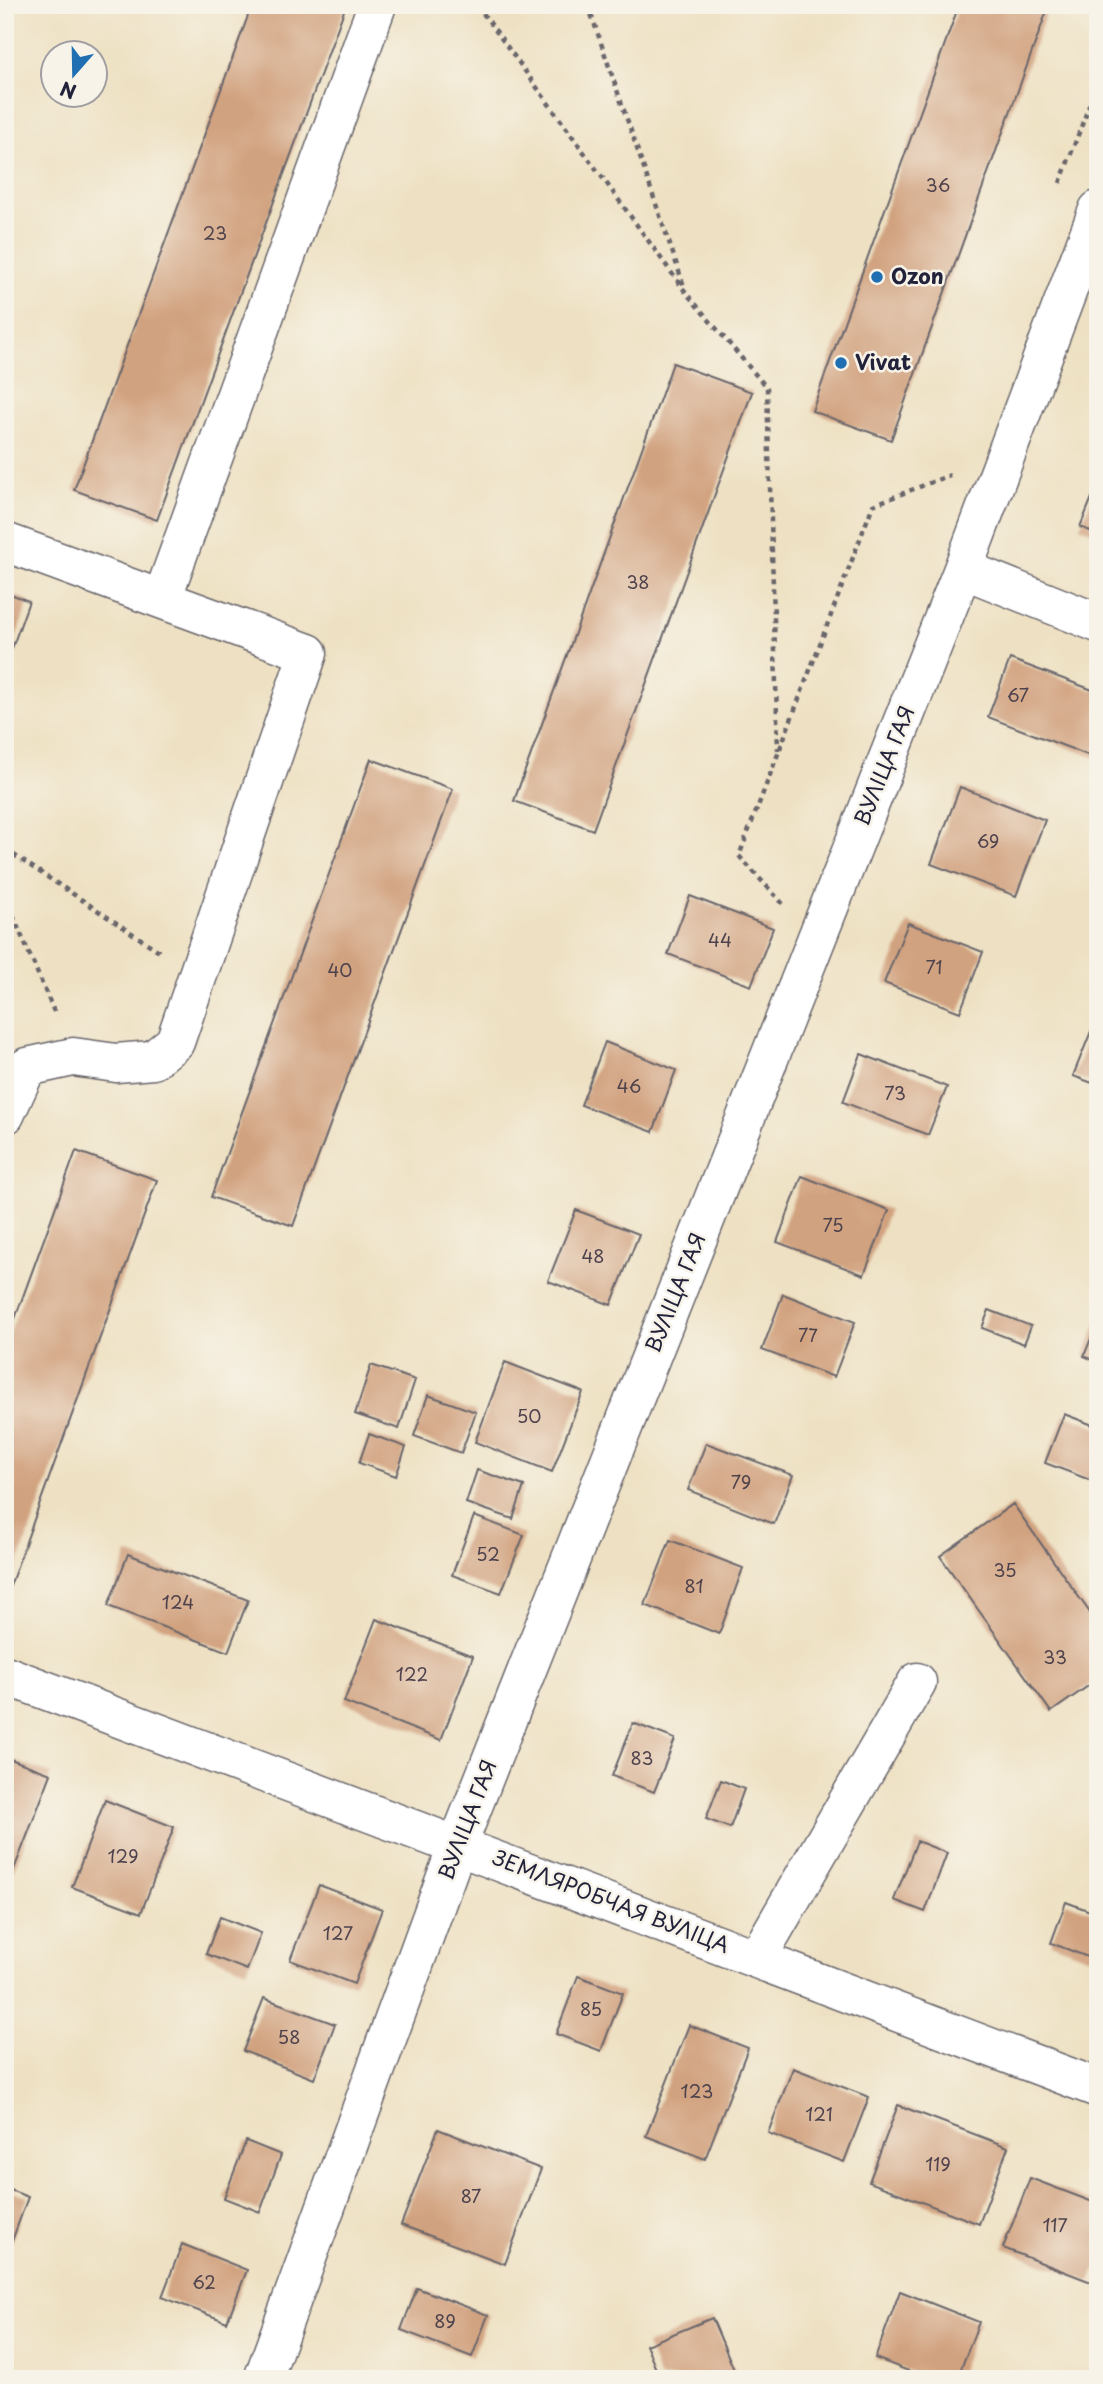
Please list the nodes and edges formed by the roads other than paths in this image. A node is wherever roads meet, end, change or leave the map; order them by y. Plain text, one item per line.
1 (377, 5) edge
2 (1098, 210) edge
3 (5, 542) edge
4 (963, 569) junction
5 (162, 598) junction
6 (1098, 623) edge
7 (5, 1115) edge
8 (5, 1675) edge
9 (917, 1682) dead end
10 (458, 1844) junction
11 (757, 1958) junction
12 (1098, 2088) edge
13 (263, 2379) edge

1 - 5 street
2 - 4 street, ВУЛІЦА ГАЯ
3 - 5 street
4 - 6 street
4 - 10 street, ВУЛІЦА ГАЯ
5 - 7 street
8 - 10 street, ЗЕМЛЯРОБЧАЯ ВУЛІЦА
9 - 11 street
10 - 11 street, ЗЕМЛЯРОБЧАЯ ВУЛІЦА
10 - 13 street, ВУЛІЦА ГАЯ
11 - 12 street, ЗЕМЛЯРОБЧАЯ ВУЛІЦА

